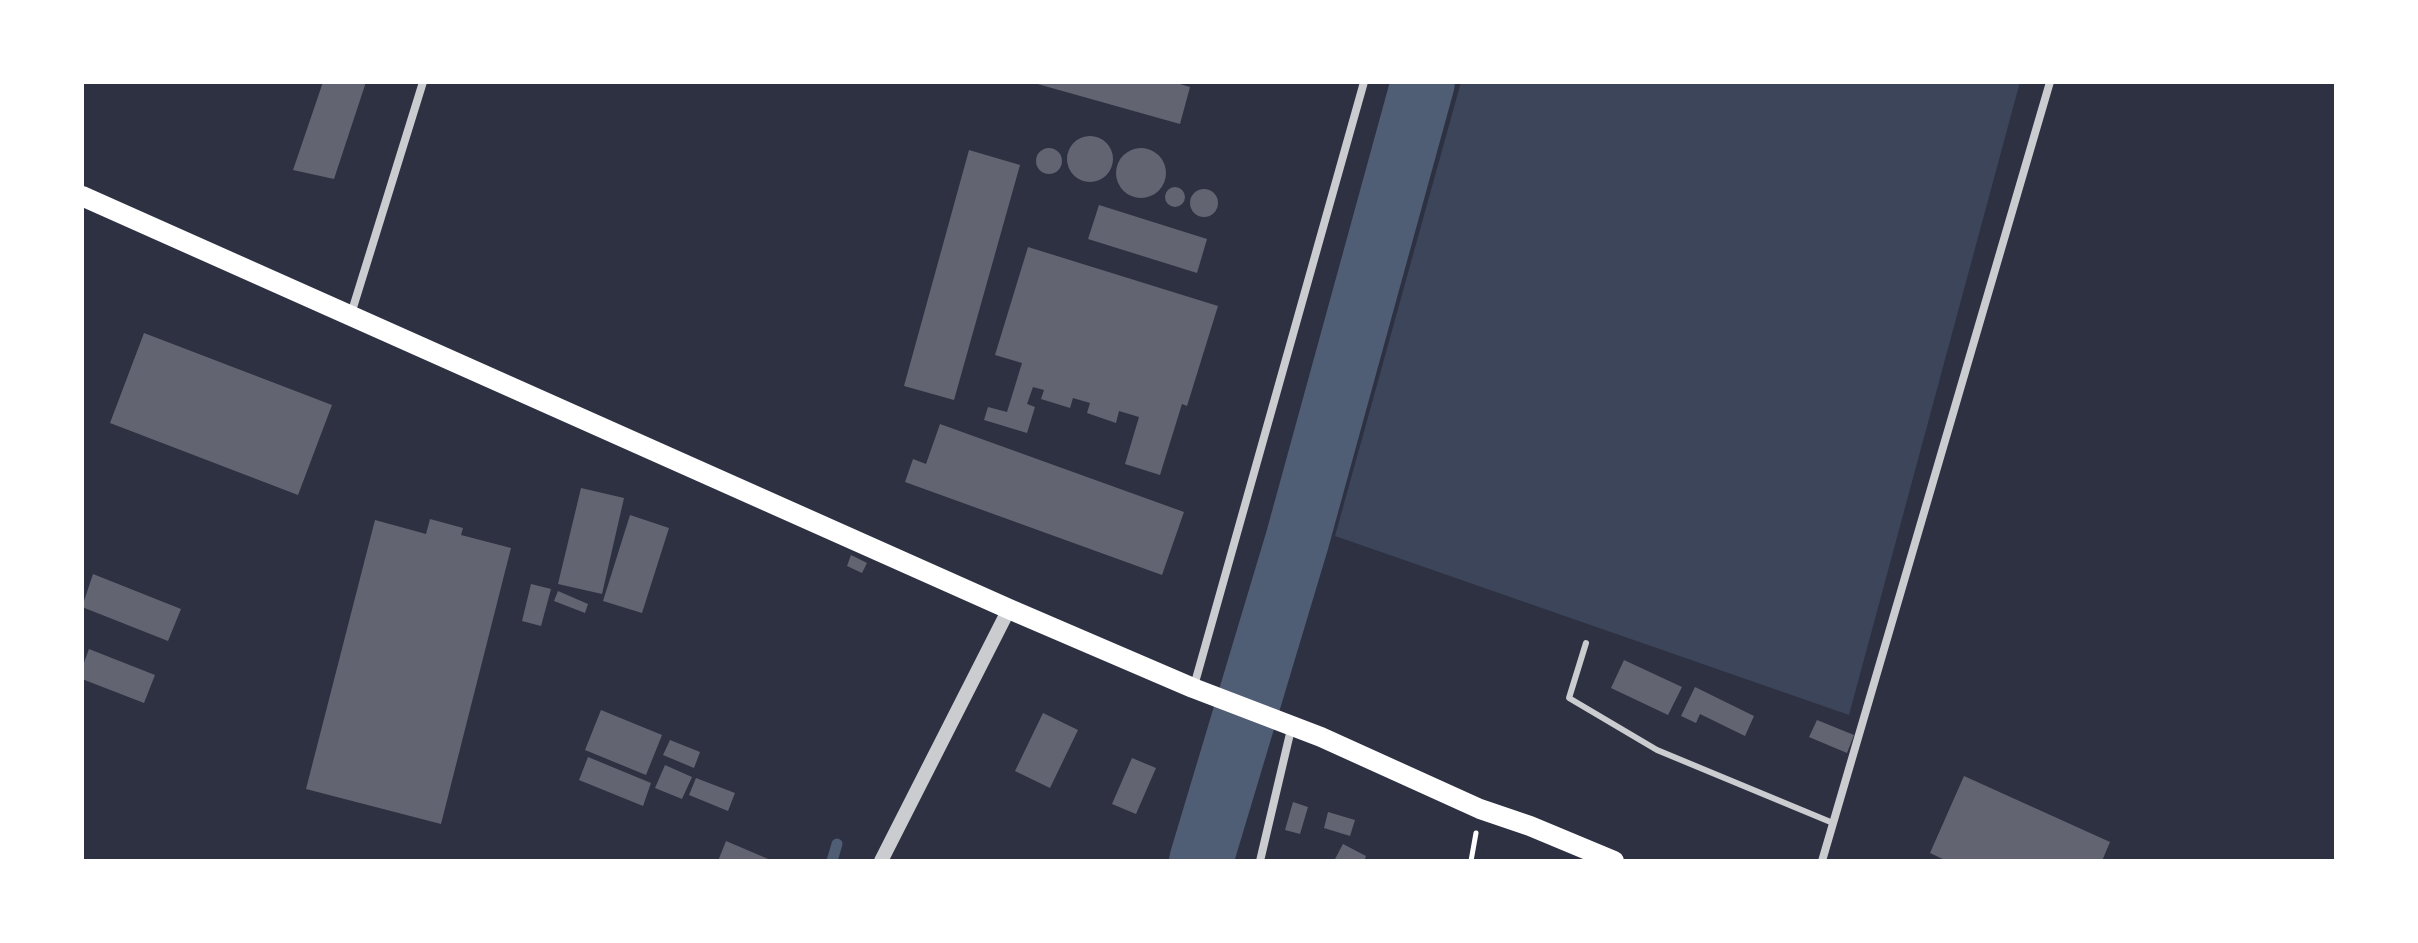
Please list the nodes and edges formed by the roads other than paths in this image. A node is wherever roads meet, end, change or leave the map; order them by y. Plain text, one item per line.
1 (423, 82) edge
2 (1364, 82) edge
3 (2050, 82) edge
4 (82, 196) edge
5 (350, 317) junction
6 (1009, 609) junction
7 (1586, 643) dead end
8 (1193, 688) junction
9 (1292, 725) junction
10 (1833, 823) junction
11 (881, 861) edge
12 (1260, 861) edge
13 (1614, 861) edge
14 (1822, 861) edge

1 - 5 street
2 - 8 street
3 - 10 street
4 - 5 main road
5 - 6 main road
6 - 8 main road
6 - 11 street
7 - 10 lane
8 - 9 main road
9 - 12 street
9 - 13 main road
10 - 14 street

